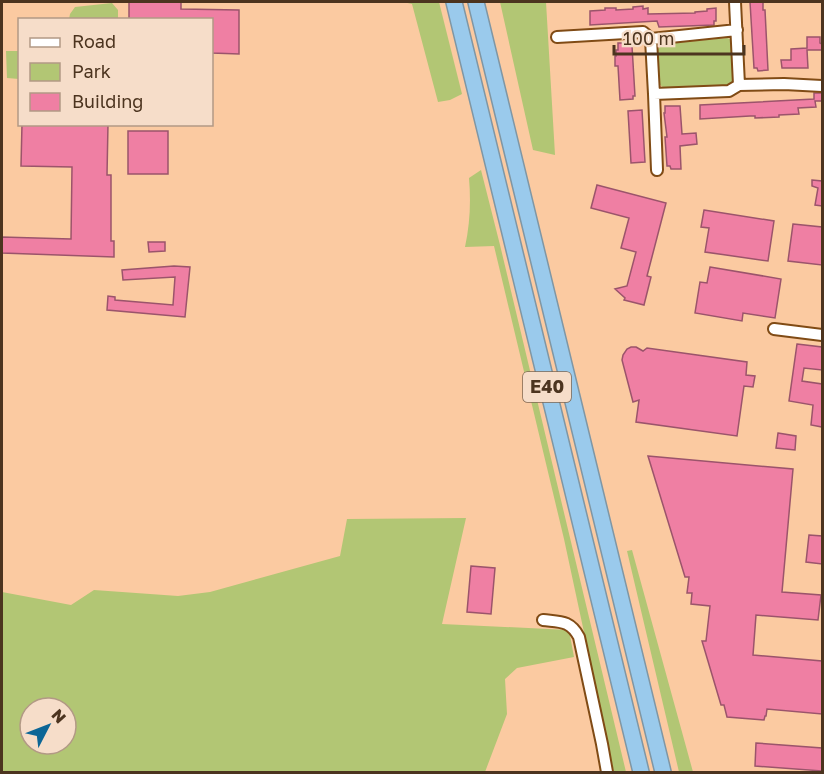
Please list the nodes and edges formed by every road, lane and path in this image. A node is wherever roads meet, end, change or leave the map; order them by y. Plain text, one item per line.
1 (454, 2) edge
2 (476, 2) edge
3 (735, 2) edge
4 (737, 30) junction
5 (647, 35) junction
6 (557, 37) dead end
7 (740, 85) junction
8 (822, 86) edge
9 (654, 94) junction
10 (657, 170) dead end
11 (774, 329) dead end
12 (822, 335) edge
13 (543, 620) dead end
14 (607, 772) edge
15 (641, 772) edge
16 (663, 772) edge

1 - 15 highway, E40
2 - 16 highway, E40
3 - 4 street
4 - 5 street
4 - 7 street
5 - 6 street
5 - 9 street
7 - 8 street
7 - 9 street
9 - 10 street
11 - 12 street
13 - 14 street

